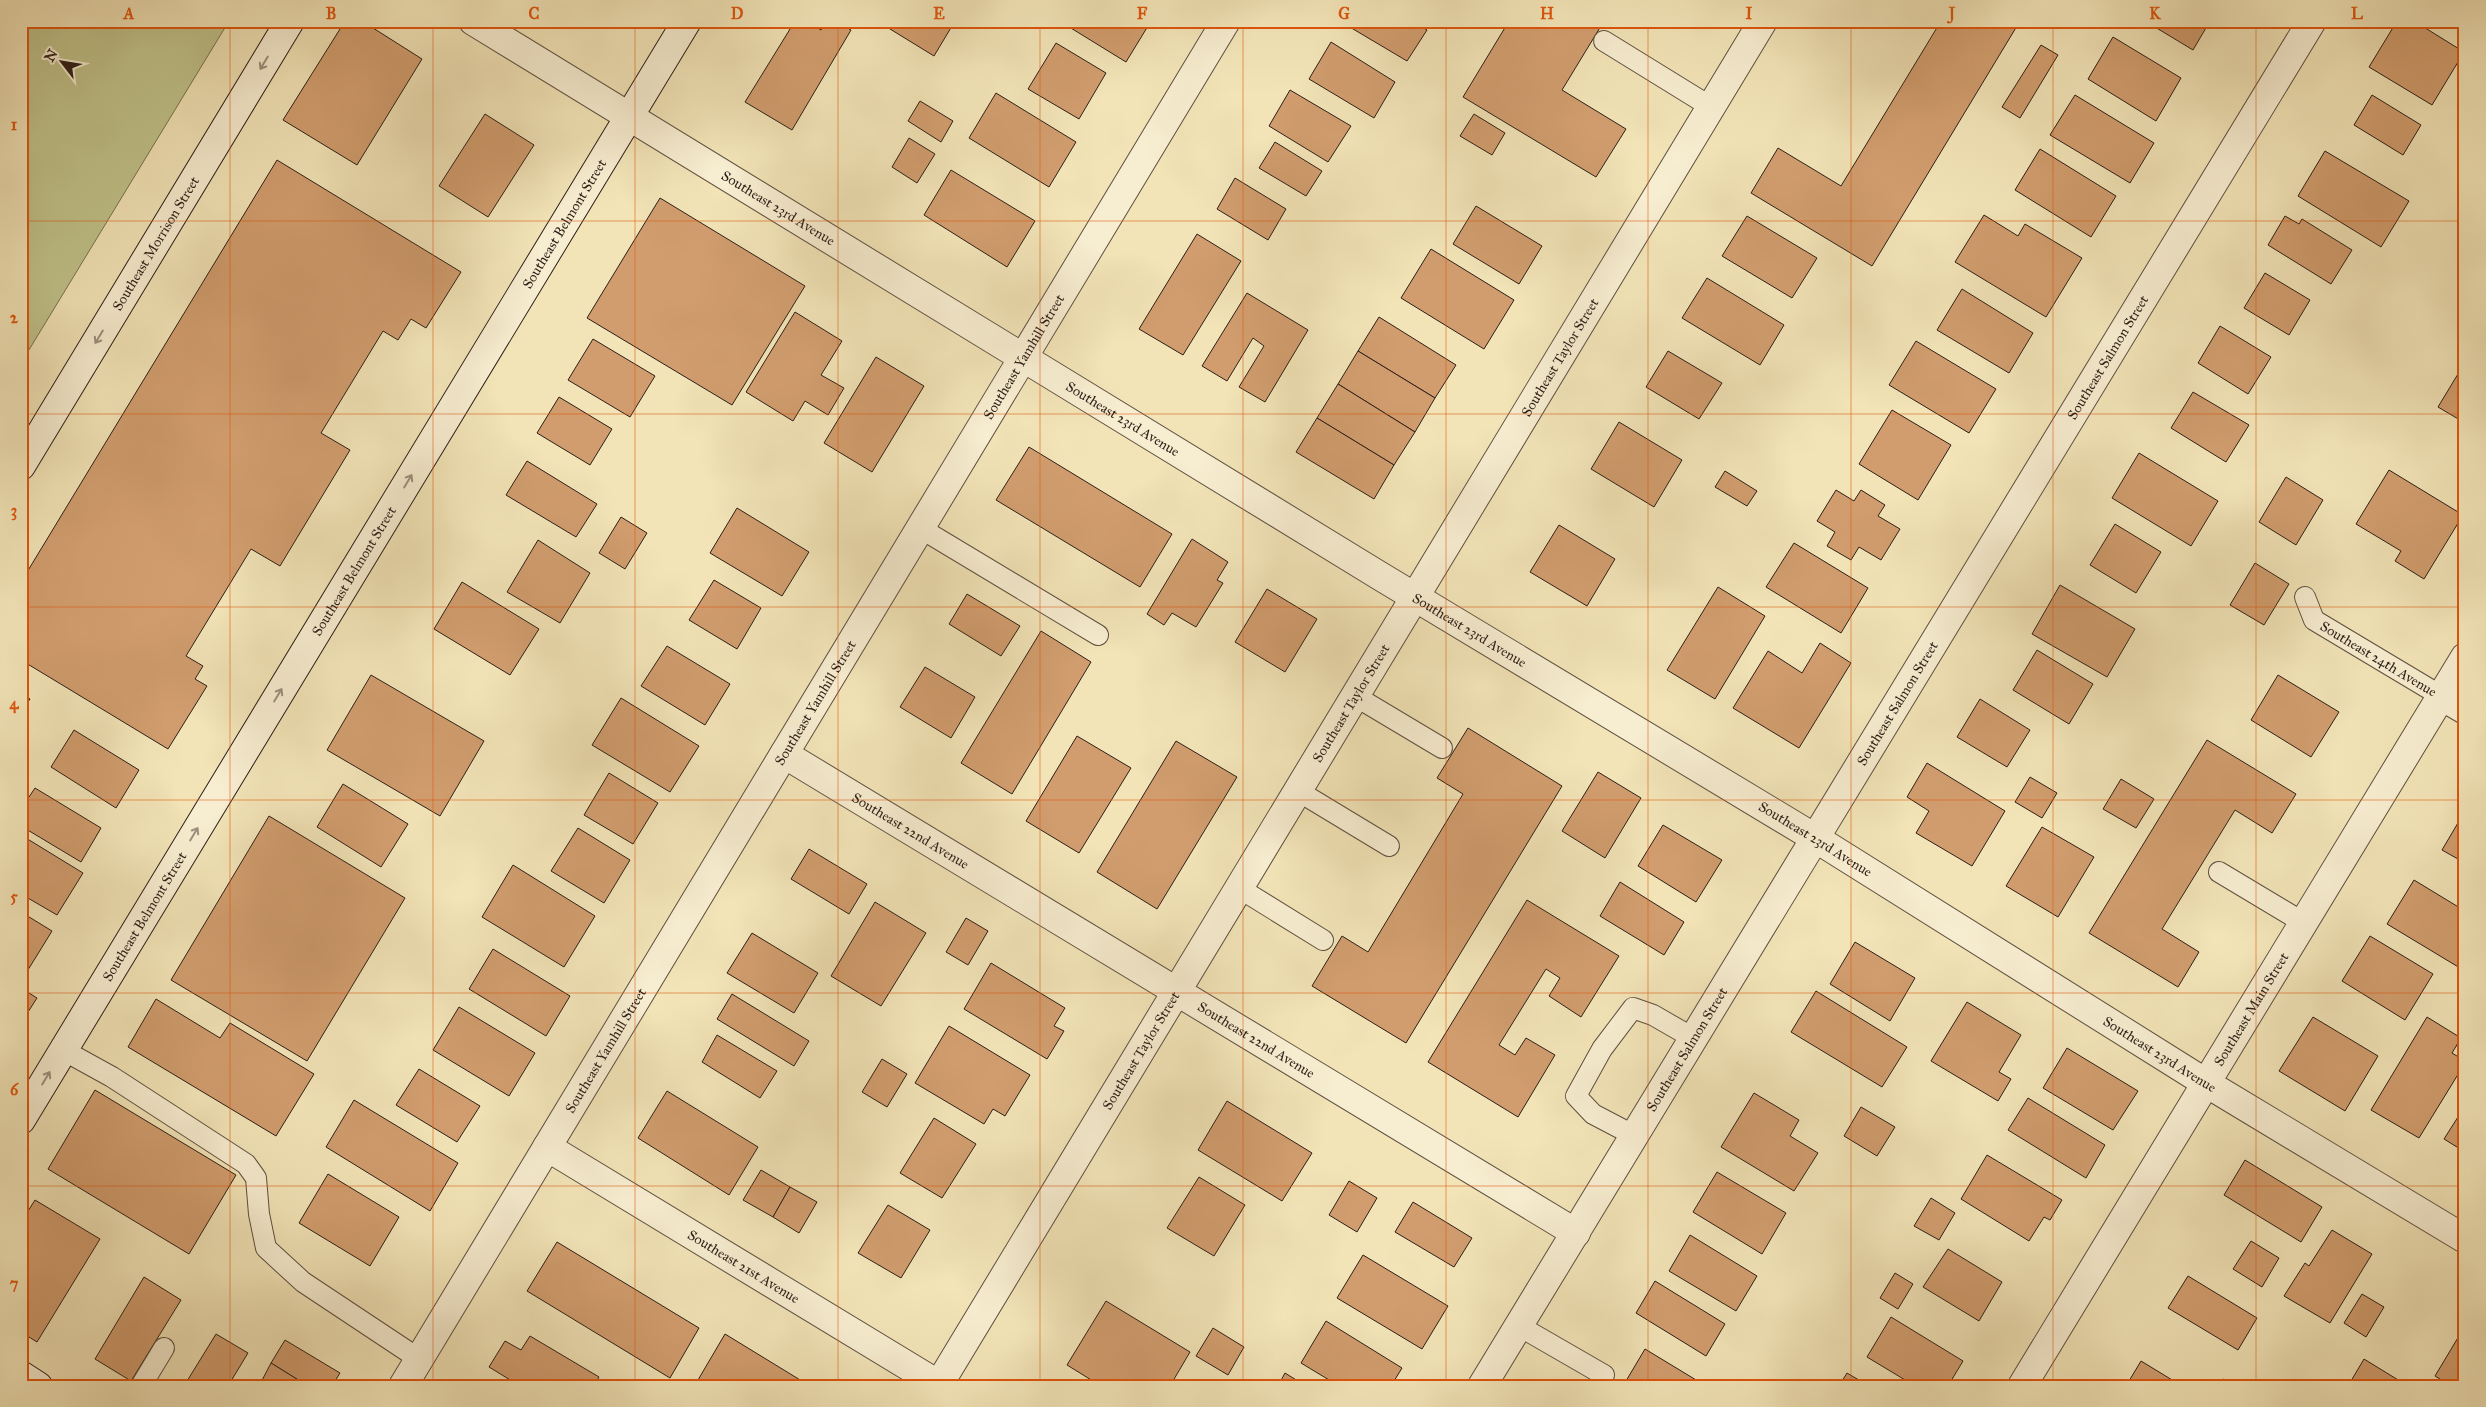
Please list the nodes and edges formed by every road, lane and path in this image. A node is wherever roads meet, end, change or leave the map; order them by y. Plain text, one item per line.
1 (290, 21) edge
2 (474, 21) edge
3 (687, 21) edge
4 (1226, 21) edge
5 (1763, 21) edge
6 (2312, 21) edge
7 (1604, 41) dead end
8 (1711, 107) junction
9 (629, 117) junction
10 (1022, 358) junction
11 (21, 466) edge
12 (920, 528) junction
13 (1416, 597) junction
14 (2305, 597) dead end
15 (1098, 635) dead end
16 (2465, 657) edge
17 (1355, 696) junction
18 (2441, 696) junction
19 (2465, 710) edge
20 (1442, 748) dead end
21 (784, 754) junction
22 (1298, 791) junction
23 (1815, 838) junction
24 (1389, 846) dead end
25 (2219, 872) dead end
26 (1239, 888) junction
27 (2304, 923) junction
28 (1323, 940) dead end
29 (1177, 991) junction
30 (1693, 1038) junction
31 (63, 1050) junction
32 (2206, 1083) junction
33 (22, 1117) edge
34 (1634, 1136) junction
35 (547, 1147) junction
36 (1576, 1232) junction
37 (2465, 1239) edge
38 (1519, 1326) junction
39 (164, 1348) dead end
40 (419, 1359) junction
41 (1604, 1375) dead end
42 (21, 1376) edge
43 (939, 1385) edge
44 (38, 1386) edge
45 (141, 1386) edge
46 (403, 1386) edge
47 (1482, 1386) edge
48 (2022, 1386) edge

1 -> 11 street, Southeast Morrison Street
2 - 9 street, Southeast 23rd Avenue
3 - 9 street, Southeast Belmont Street
4 - 10 street, Southeast Yamhill Street
5 - 8 street, Southeast Taylor Street
6 - 23 street, Southeast Salmon Street
7 - 8 lane
8 - 13 street, Southeast Taylor Street
9 - 10 street, Southeast 23rd Avenue
31 -> 9 street, Southeast Belmont Street
10 - 12 street, Southeast Yamhill Street
10 - 13 street, Southeast 23rd Avenue
12 - 15 lane
12 - 21 street, Southeast Yamhill Street
13 - 17 street, Southeast Taylor Street
13 - 23 street, Southeast 23rd Avenue
14 - 18 lane, Southeast 24th Avenue
16 - 18 street, Southeast Main Street
17 - 20 lane
17 - 22 street, Southeast Taylor Street
18 - 19 street, Southeast 24th Avenue
18 - 27 street, Southeast Main Street
21 - 29 street, Southeast 22nd Avenue
21 - 35 street, Southeast Yamhill Street
22 - 24 lane
22 - 26 street, Southeast Taylor Street
23 - 30 street, Southeast Salmon Street
23 - 32 street, Southeast 23rd Avenue
25 - 27 lane
26 - 28 lane
26 - 29 street, Southeast Taylor Street
27 - 32 street, Southeast Main Street
29 - 36 street, Southeast 22nd Avenue
29 - 43 street, Southeast Taylor Street
30 - 34 street, Southeast Salmon Street
30 - 34 lane
33 -> 31 street, Southeast Belmont Street
31 - 40 lane
32 - 37 street, Southeast 23rd Avenue
32 - 48 street, Southeast Main Street
34 - 36 street, Southeast Salmon Street
35 - 40 street, Southeast Yamhill Street
35 - 43 street, Southeast 21st Avenue
36 - 38 street, Southeast Salmon Street
38 - 41 lane
38 - 47 street, Southeast Salmon Street
39 - 45 lane
40 - 46 street, Southeast Yamhill Street
42 - 44 street

